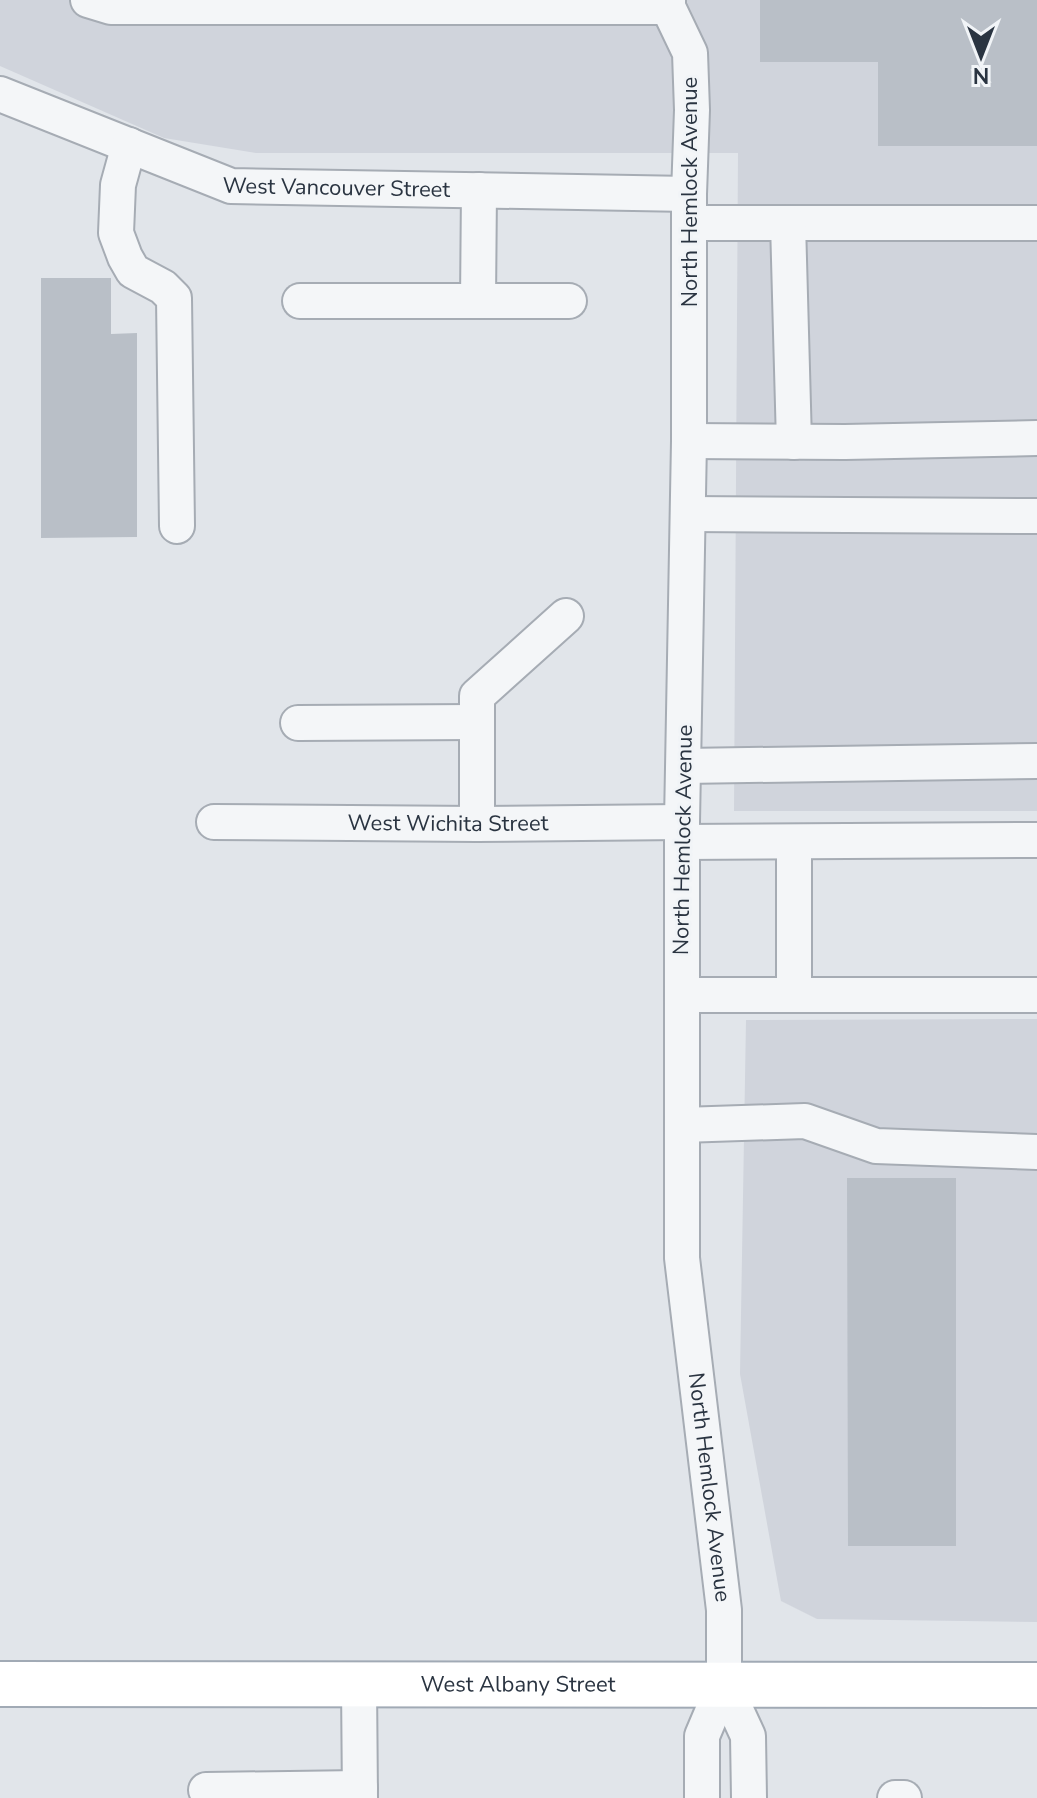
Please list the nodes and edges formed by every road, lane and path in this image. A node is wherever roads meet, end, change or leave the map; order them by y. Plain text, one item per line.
1 (88, 0) edge
2 (668, 4) edge
3 (1, 96) edge
4 (129, 145) junction
5 (479, 190) junction
6 (689, 208) junction
7 (788, 223) junction
8 (1037, 223) edge
9 (300, 301) dead end
10 (478, 301) junction
11 (569, 301) dead end
12 (1037, 438) edge
13 (689, 441) junction
14 (794, 442) junction
15 (688, 514) junction
16 (1037, 516) edge
17 (177, 526) dead end
18 (566, 616) dead end
19 (475, 722) junction
20 (298, 723) dead end
21 (1037, 761) edge
22 (684, 766) junction
23 (214, 822) dead end
24 (477, 824) junction
25 (682, 832) junction
26 (1037, 840) edge
27 (794, 842) junction
28 (682, 995) junction
29 (794, 995) junction
30 (1037, 995) edge
31 (682, 1125) junction
32 (1037, 1152) edge
33 (0, 1684) edge
34 (359, 1684) junction
35 (724, 1684) junction
36 (1037, 1685) edge
37 (206, 1790) dead end
38 (360, 1793) edge
39 (702, 1798) edge
40 (749, 1798) edge
41 (895, 1798) edge
42 (904, 1798) edge

1 - 2 street
2 - 6 street, North Hemlock Avenue
3 - 4 street, West Vancouver Street
4 - 5 street, West Vancouver Street
4 - 17 street
5 - 6 street, West Vancouver Street
5 - 10 street
6 - 7 street, West Vancouver Street
6 - 13 street, North Hemlock Avenue
7 - 8 street, West Vancouver Street
7 - 14 street
9 - 10 street
10 - 11 street
12 - 14 street
13 - 14 street
13 - 15 street, North Hemlock Avenue
15 - 16 street
15 - 22 street, North Hemlock Avenue
18 - 19 street
19 - 20 street
19 - 24 street
21 - 22 street
22 - 25 street, North Hemlock Avenue
23 - 24 street, West Wichita Street
24 - 25 street, West Wichita Street
25 - 27 street, West Wichita Street
25 - 28 street, North Hemlock Avenue
26 - 27 street, West Wichita Street
27 - 29 street
28 - 29 street
28 - 31 street, North Hemlock Avenue
29 - 30 street
31 - 32 street
31 - 35 street, North Hemlock Avenue
33 - 34 main road, West Albany Street
34 - 35 main road, West Albany Street
34 - 38 street
35 - 36 main road, West Albany Street
35 - 39 street
35 - 40 street
37 - 38 street
41 - 42 street

